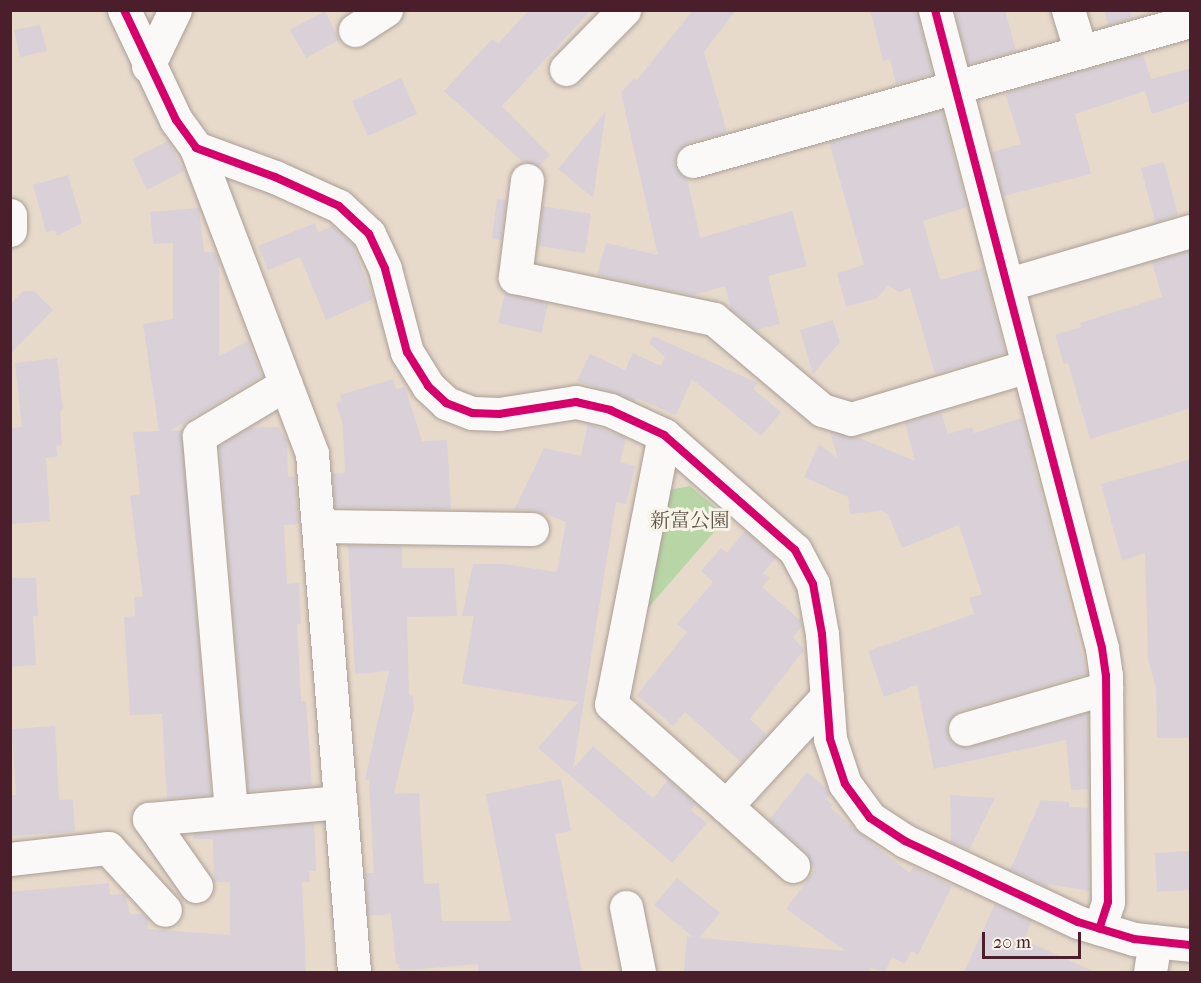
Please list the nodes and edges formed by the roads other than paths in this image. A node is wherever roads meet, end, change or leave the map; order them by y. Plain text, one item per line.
1 (124, 10) edge
2 (175, 10) edge
3 (386, 10) edge
4 (624, 10) edge
5 (935, 10) edge
6 (1068, 10) edge
7 (1191, 21) edge
8 (355, 30) dead end
9 (1081, 52) junction
10 (148, 66) junction
11 (566, 69) dead end
12 (955, 88) junction
13 (196, 148) junction
14 (693, 161) dead end
15 (527, 180) dead end
16 (10, 215) edge
17 (10, 230) edge
18 (1191, 231) edge
19 (1009, 284) junction
20 (1028, 366) junction
21 (286, 384) junction
22 (664, 435) junction
23 (318, 526) junction
24 (532, 529) dead end
25 (1106, 688) junction
26 (827, 696) junction
27 (965, 729) dead end
28 (340, 802) junction
29 (726, 806) junction
30 (231, 812) junction
31 (10, 859) edge
32 (793, 866) dead end
33 (196, 886) dead end
34 (626, 907) dead end
35 (165, 910) dead end
36 (1099, 928) junction
37 (1191, 945) edge
38 (1152, 957) edge
39 (354, 972) edge
40 (639, 972) edge

1 - 10 street
2 - 10 street
3 - 8 street
4 - 11 street
5 - 12 street
6 - 9 street
7 - 9 street
9 - 12 street
10 - 13 street
12 - 14 street
12 - 19 street
13 - 21 street
13 - 22 street
15 - 20 street
16 - 17 street
18 - 19 street
19 - 20 street
20 - 25 street
21 - 23 street
21 - 30 street
22 - 26 street
22 - 29 street
23 - 24 street
23 - 28 street
25 - 27 street
25 - 36 street
26 - 29 street
26 - 36 street
28 - 30 street
28 - 39 street
29 - 32 street
30 - 33 street
31 - 35 street
34 - 40 street
36 - 38 street
37 - 38 street

